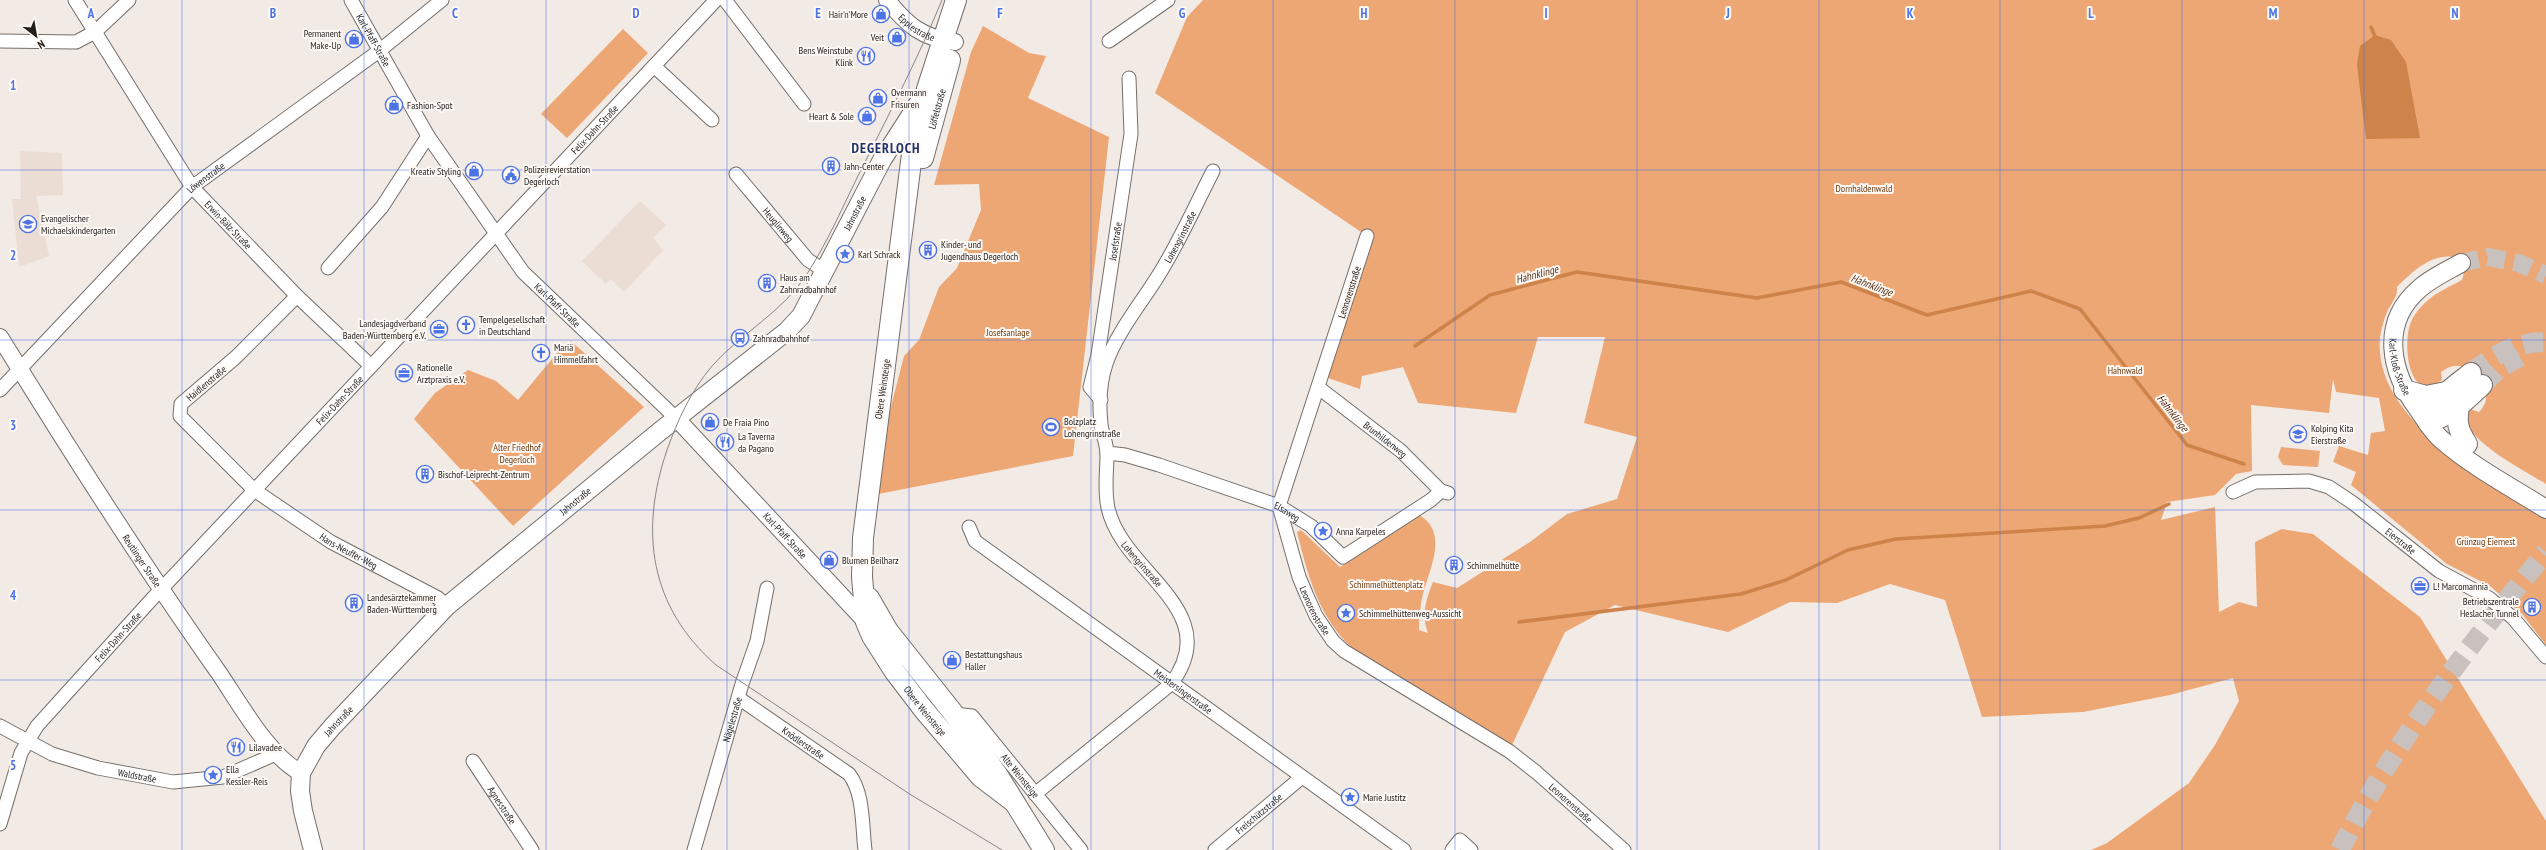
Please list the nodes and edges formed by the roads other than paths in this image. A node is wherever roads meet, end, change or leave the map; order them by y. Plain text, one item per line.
1 (76, 0) edge
2 (129, 0) edge
3 (350, 0) edge
4 (442, 0) edge
5 (716, 0) edge
6 (725, 0) edge
7 (887, 0) edge
8 (956, 0) edge
9 (971, 0) edge
10 (1168, 0) edge
11 (95, 32) junction
12 (0, 41) edge
13 (1109, 41) dead end
14 (948, 42) junction
15 (379, 51) junction
16 (654, 66) junction
17 (1129, 78) dead end
18 (927, 89) junction
19 (804, 104) dead end
20 (936, 112) junction
21 (712, 120) dead end
22 (917, 128) junction
23 (428, 136) junction
24 (893, 145) junction
25 (882, 160) junction
26 (910, 169) junction
27 (1213, 171) dead end
28 (736, 174) dead end
29 (192, 187) junction
30 (908, 202) junction
31 (495, 234) junction
32 (1367, 236) dead end
33 (2461, 263) tunnel mouth
34 (328, 268) dead end
35 (825, 271) junction
36 (297, 296) junction
37 (0, 337) edge
38 (371, 366) junction
39 (21, 370) junction
40 (1319, 388) junction
41 (0, 390) edge
42 (2404, 390) junction
43 (2446, 392) junction
44 (1101, 400) junction
45 (2459, 407) junction
46 (677, 419) junction
47 (2428, 422) junction
48 (2467, 444) junction
49 (1107, 453) junction
50 (254, 490) junction
51 (1445, 492) joint
52 (2233, 492) dead end
53 (2546, 495) edge
54 (1279, 506) junction
55 (2546, 509) edge
56 (969, 527) dead end
57 (862, 577) junction
58 (767, 588) dead end
59 (161, 590) junction
60 (447, 606) junction
61 (866, 622) junction
62 (904, 652) junction
63 (2546, 658) edge
64 (1171, 684) junction
65 (740, 699) junction
66 (954, 714) junction
67 (0, 726) edge
68 (28, 739) junction
69 (278, 753) junction
70 (473, 761) dead end
71 (301, 773) junction
72 (1302, 777) junction
73 (1035, 794) junction
74 (1014, 802) junction
75 (0, 824) edge
76 (313, 850) edge
77 (532, 850) edge
78 (694, 850) edge
79 (865, 850) edge
80 (1044, 850) edge
81 (1082, 850) edge
82 (1215, 850) edge
83 (1404, 850) edge
84 (1452, 850) edge
85 (1471, 850) edge
86 (1624, 850) edge

1 - 11 street, Erwin-Bälz-Straße
2 - 11 street
3 - 15 street, Karl-Pfaff-Straße
4 - 15 street, Löwenstraße
5 - 16 street, Felix-Dahn-Straße
6 - 19 street
7 - 14 street, Epplestraße
8 - 14 main road, Löffelstraße
9 - 14 main road, Löffelstraße
10 - 13 street
11 - 12 street
11 - 29 street, Erwin-Bälz-Straße
14 - 18 main road, Löffelstraße
14 - 20 main road, Löffelstraße
15 - 23 street, Karl-Pfaff-Straße
15 - 29 street, Löwenstraße
16 - 21 street
16 - 31 street, Felix-Dahn-Straße
17 - 44 street, Josefstraße
18 - 22 main road, Löffelstraße
18 - 24 main road, Jahnstraße
20 - 22 main road, Jahnstraße
20 - 30 main road, Löffelstraße
22 - 24 main road, Jahnstraße
22 - 26 main road, Löffelstraße
23 - 31 street, Karl-Pfaff-Straße
23 - 34 street
24 - 25 main road, Jahnstraße
25 - 26 main road
25 - 35 main road, Jahnstraße
26 - 30 main road, Löffelstraße
27 - 44 street, Lohengrinstraße
28 - 35 street, Heuglinweg
29 - 36 street, Erwin-Bälz-Straße
29 - 39 street, Löwenstraße
30 - 57 main road, Obere Weinsteige
31 - 38 street, Felix-Dahn-Straße
31 - 46 street, Karl-Pfaff-Straße
32 - 40 street, Leonorenstraße
33 - 42 main road, Karl-Kloß-Straße
35 - 46 main road, Jahnstraße
36 - 38 street, Erwin-Bälz-Straße
36 - 50 street, Haidlenstraße
37 - 39 street, Reutlinger Straße
38 - 50 street, Felix-Dahn-Straße
39 - 41 street, Löwenstraße
39 - 59 street, Reutlinger Straße
40 - 51 street, Brunhildenweg
40 - 54 street, Leonorenstraße
42 - 43 main road
42 - 47 main road, Karl-Kloß-Straße
43 - 45 main road
43 - 47 main road
44 - 49 street, Lohengrinstraße
45 - 47 main road
45 - 48 main road
46 - 60 main road, Jahnstraße
46 - 61 street, Karl-Pfaff-Straße
47 - 48 main road, Karl-Kloß-Straße
47 - 55 main road, Karl-Kloß-Straße
48 - 53 main road, Karl-Kloß-Straße
49 - 54 street, Elsaweg
49 - 64 street, Lohengrinstraße
50 - 59 street, Felix-Dahn-Straße
50 - 60 street, Hans-Neuffer-Weg
51 - 54 street, Elsaweg
52 - 63 street, Eierstraße
54 - 86 street, Leonorenstraße
56 - 64 street, Meistersingerstraße
57 - 61 main road, Obere Weinsteige
57 - 62 main road, Obere Weinsteige
58 - 65 street, Nägelestraße
59 - 68 street, Felix-Dahn-Straße
59 - 69 street, Reutlinger Straße
60 - 71 main road, Jahnstraße
61 - 62 main road
61 - 74 main road, Obere Weinsteige
62 - 66 main road, Obere Weinsteige
64 - 72 street, Meistersingerstraße
64 - 73 street, Lohengrinstraße
65 - 78 street, Nägelestraße
65 - 79 street, Knödlerstraße
66 - 73 street, Alte Weinsteige
66 - 74 main road, Obere Weinsteige
67 - 68 street, Waldstraße
68 - 69 street, Waldstraße
68 - 75 street, Felix-Dahn-Straße
69 - 71 street, Reutlinger Straße
70 - 77 street, Agnesstraße
71 - 76 main road, Jahnstraße
72 - 82 street, Freischützstraße
72 - 83 street, Meistersingerstraße
73 - 81 street, Alte Weinsteige
74 - 80 main road, Obere Weinsteige
84 - 85 street

